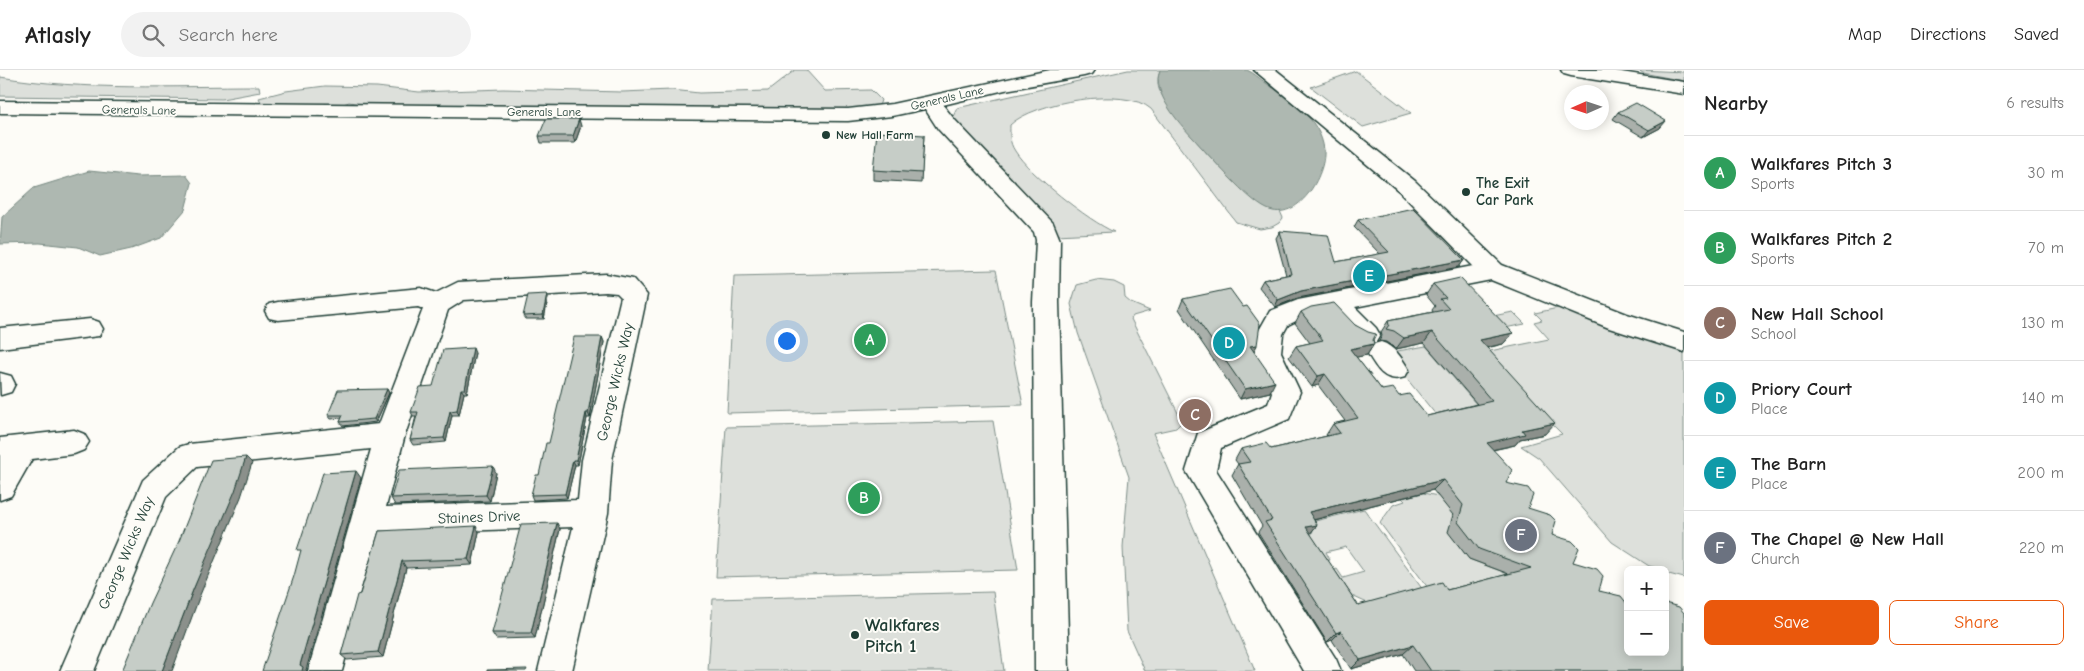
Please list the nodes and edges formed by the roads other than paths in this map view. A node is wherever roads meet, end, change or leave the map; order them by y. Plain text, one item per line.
1 (1084, 70) edge
2 (1264, 70) edge
3 (1571, 70) edge
4 (1630, 70) edge
5 (1655, 82) junction
6 (1684, 88) edge
7 (930, 101) junction
8 (0, 107) edge
9 (1493, 271) junction
10 (1333, 302) junction
11 (437, 305) junction
12 (278, 311) dead end
13 (90, 329) dead end
14 (0, 338) edge
15 (1684, 342) edge
16 (1381, 352) dead end
17 (390, 435) junction
18 (74, 442) dead end
19 (12, 449) edge
20 (0, 488) edge
21 (592, 512) junction
22 (365, 521) junction
23 (77, 671) edge
24 (325, 671) edge
25 (556, 671) edge
26 (1052, 671) edge
27 (1324, 671) edge

1 - 7 street, Generals Lane
2 - 9 street
3 - 5 street
4 - 5 street
5 - 6 street
7 - 8 street, Generals Lane
7 - 26 street
9 - 10 street
9 - 15 street
10 - 16 street
10 - 27 street
11 - 12 street
11 - 17 street
11 - 21 street, George Wicks Way
13 - 14 street
17 - 22 street
17 - 23 street, George Wicks Way
18 - 19 street
19 - 20 street
21 - 22 street, Staines Drive
21 - 25 street, George Wicks Way
22 - 24 street

